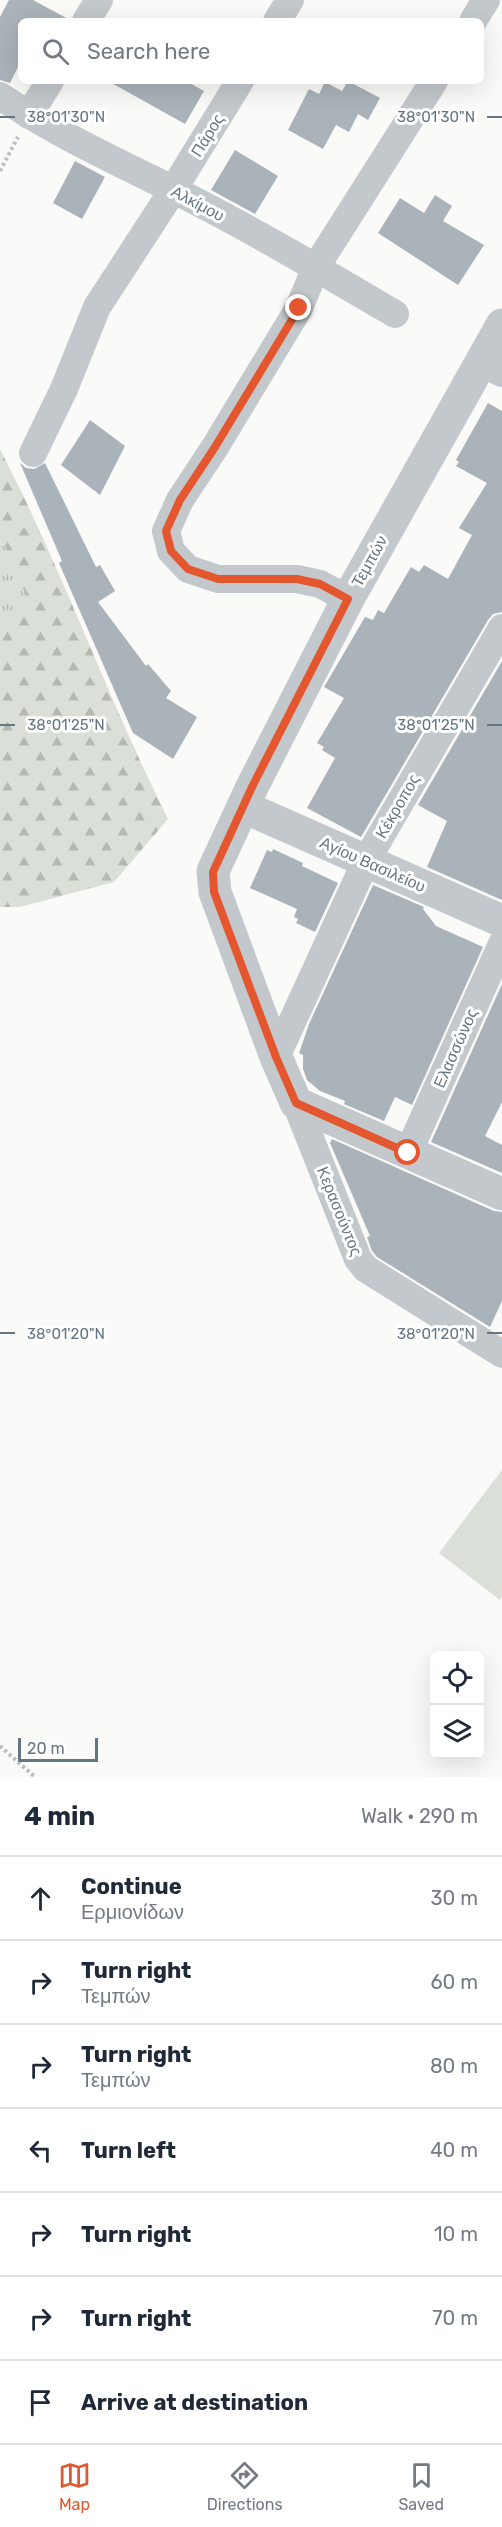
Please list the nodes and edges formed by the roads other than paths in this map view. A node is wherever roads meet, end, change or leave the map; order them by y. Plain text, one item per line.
1 (99, 0) edge
2 (290, 0) edge
3 (486, 0) edge
4 (88, 18) edge
5 (279, 18) edge
6 (475, 18) edge
7 (48, 84) edge
8 (238, 84) edge
9 (432, 84) edge
10 (0, 96) edge
11 (29, 115) junction
12 (173, 190) junction
13 (316, 267) junction
14 (395, 314) dead end
15 (502, 325) edge
16 (491, 368) edge
17 (33, 453) dead end
18 (348, 599) junction
19 (502, 628) edge
20 (244, 807) junction
21 (366, 861) junction
22 (502, 921) edge
23 (502, 944) edge
24 (276, 1057) junction
25 (296, 1103) junction
26 (408, 1153) junction
27 (502, 1194) edge
28 (502, 1354) edge

1 - 4 street
2 - 5 street
3 - 6 street
7 - 11 street
8 - 12 street, Πάρος
9 - 13 street
10 - 11 street, Αλκίμου
11 - 12 street, Αλκίμου
12 - 13 street, Αλκίμου
12 - 17 street, Πάρος
13 - 14 street, Αλκίμου
13 - 18 street
15 - 16 street, Τεμπών
16 - 18 street, Τεμπών
18 - 20 street, Τεμπών
19 - 21 street, Κέκροπος
20 - 21 street, Αγίου Βασιλείου
20 - 24 street, Τεμπών
21 - 22 street, Αγίου Βασιλείου
21 - 24 street, Κέκροπος
23 - 26 street, Ελασσώνος
24 - 25 street, Τεμπών
25 - 26 street
25 - 28 street, Κερασούντος
26 - 27 street

